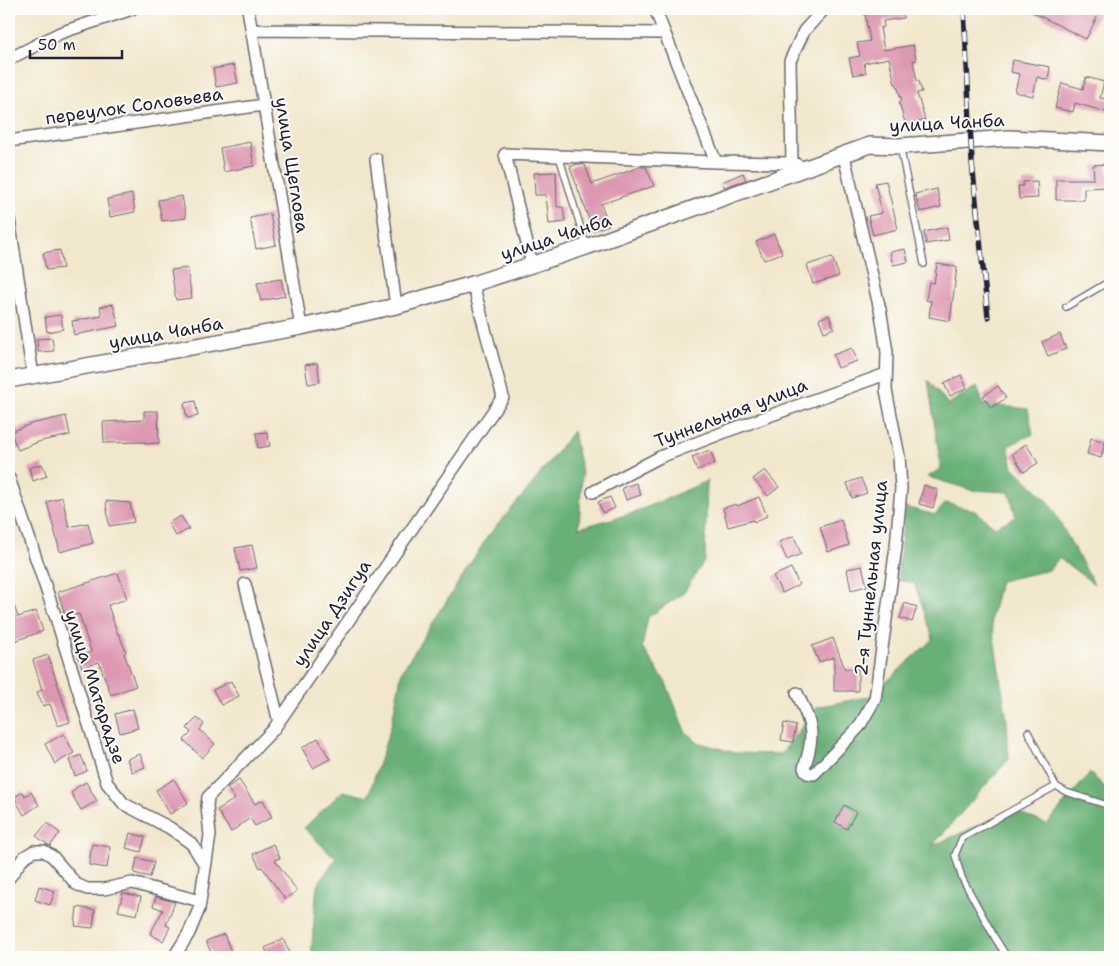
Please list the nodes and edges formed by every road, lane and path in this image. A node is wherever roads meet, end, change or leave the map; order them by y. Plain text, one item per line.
1 (132, 9) edge
2 (248, 9) edge
3 (655, 9) edge
4 (824, 9) edge
5 (252, 30) junction
6 (664, 33) junction
7 (9, 58) edge
8 (264, 105) junction
9 (9, 141) edge
10 (1110, 143) edge
11 (900, 146) junction
12 (558, 156) junction
13 (844, 156) junction
14 (376, 159) dead end
15 (716, 162) junction
16 (789, 169) junction
17 (9, 219) edge
18 (586, 247) junction
19 (12, 257) edge
20 (532, 264) junction
21 (924, 264) dead end
22 (1110, 281) edge
23 (473, 284) junction
24 (396, 306) junction
25 (1066, 307) dead end
26 (302, 327) junction
27 (886, 374) junction
28 (33, 376) junction
29 (9, 380) edge
30 (9, 478) edge
31 (592, 492) dead end
32 (245, 584) dead end
33 (797, 693) dead end
34 (279, 722) junction
35 (1028, 732) dead end
36 (1056, 786) junction
37 (1110, 806) edge
38 (206, 865) junction
39 (9, 878) edge
40 (200, 900) junction
41 (174, 957) edge
42 (1007, 957) edge

1 - 7 street
2 - 5 street, улица Щеглова
3 - 6 street
4 - 16 street
5 - 6 street
5 - 8 street, улица Щеглова
6 - 15 street
8 - 9 street, переулок Соловьева
8 - 26 street, улица Щеглова
10 - 11 street, улица Чанба
11 - 13 street, улица Чанба
11 - 21 lane
12 - 15 street
12 - 18 lane
12 - 20 street
13 - 16 street, улица Чанба
13 - 27 street, 2-я Туннельная улица
14 - 24 street
15 - 16 street
16 - 18 street, улица Чанба
17 - 19 street
18 - 20 street, улица Чанба
19 - 28 street
20 - 23 street, улица Чанба
22 - 25 lane
23 - 24 street, улица Чанба
23 - 34 street, улица Дзигуа
24 - 26 street, улица Чанба
26 - 28 street, улица Чанба
27 - 31 street, Туннельная улица
27 - 33 street, 2-я Туннельная улица
28 - 29 street, улица Чанба
30 - 38 street, улица Матарадзе
32 - 34 street
34 - 38 street, улица Дзигуа
35 - 36 lane
36 - 37 lane
36 - 42 lane
38 - 40 street, улица Дзигуа
39 - 40 street
40 - 41 street, улица Дзигуа

